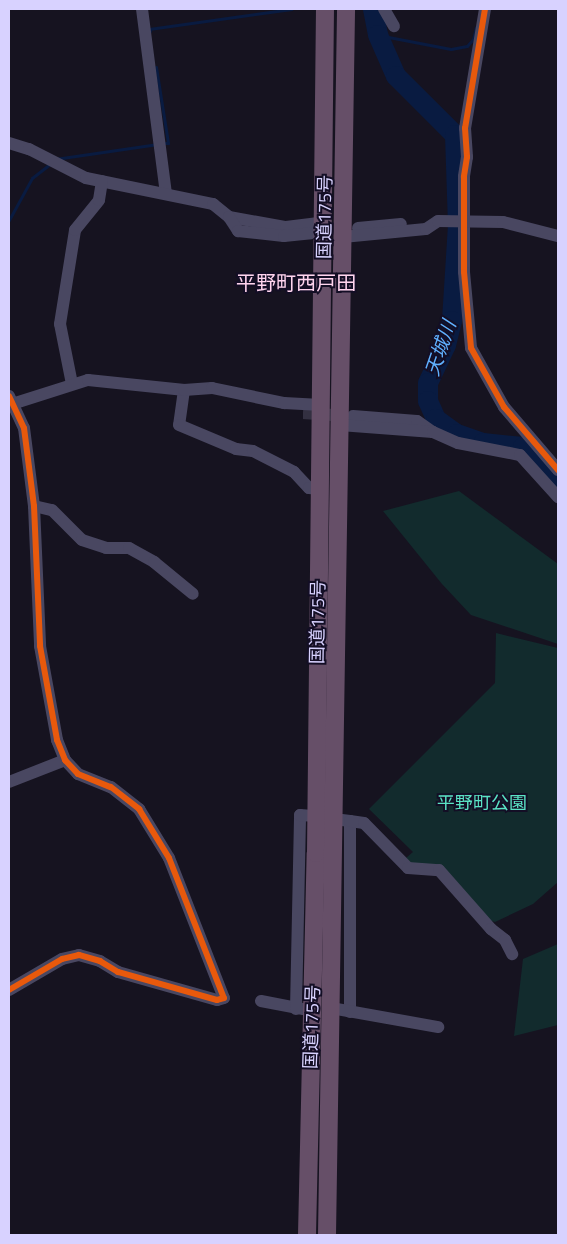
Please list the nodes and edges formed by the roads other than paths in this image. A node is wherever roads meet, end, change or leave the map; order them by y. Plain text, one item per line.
1 (142, 9) edge
2 (326, 9) edge
3 (346, 9) edge
4 (384, 9) edge
5 (485, 9) edge
6 (394, 26) dead end
7 (9, 143) edge
8 (102, 181) junction
9 (166, 194) junction
10 (229, 217) junction
11 (438, 221) junction
12 (325, 222) junction
13 (464, 222) junction
14 (311, 233) dead end
15 (350, 233) junction
16 (558, 236) edge
17 (72, 384) junction
18 (184, 390) junction
19 (234, 394) junction
20 (10, 402) edge
21 (322, 405) junction
22 (303, 412) tunnel mouth
23 (346, 421) junction
24 (556, 467) edge
25 (541, 475) junction
26 (320, 489) junction
27 (558, 497) edge
28 (34, 506) junction
29 (193, 594) dead end
30 (65, 760) junction
31 (9, 782) edge
32 (342, 820) junction
33 (512, 954) dead end
34 (9, 990) edge
35 (261, 1001) dead end
36 (331, 1008) junction
37 (305, 1009) junction
38 (350, 1012) junction
39 (438, 1027) dead end
40 (307, 1235) edge
41 (327, 1235) edge

1 - 9 street
2 - 12 highway, 国道175号
3 - 15 highway, 国道175号
4 - 6 street
5 - 13 street
7 - 8 street
8 - 9 street
8 - 17 street
9 - 10 street
10 - 12 street
10 - 14 street
11 - 13 street
11 - 15 street
11 - 15 street
12 - 21 highway, 国道175号
13 - 16 street
13 - 24 street
15 - 23 highway, 国道175号
17 - 18 street
17 - 20 street
18 - 19 street
18 - 26 street
19 - 21 street
19 - 22 street
20 - 28 street
21 - 26 highway, 国道175号
23 - 25 street
23 - 32 highway, 国道175号
24 - 25 street
25 - 27 street
26 - 37 highway, 国道175号
28 - 29 street
28 - 30 street
30 - 31 street
30 - 34 street
32 - 33 street
32 - 36 highway, 国道175号
32 - 38 street
35 - 37 street
36 - 38 street
36 - 41 highway, 国道175号
37 - 40 highway, 国道175号
38 - 39 street

